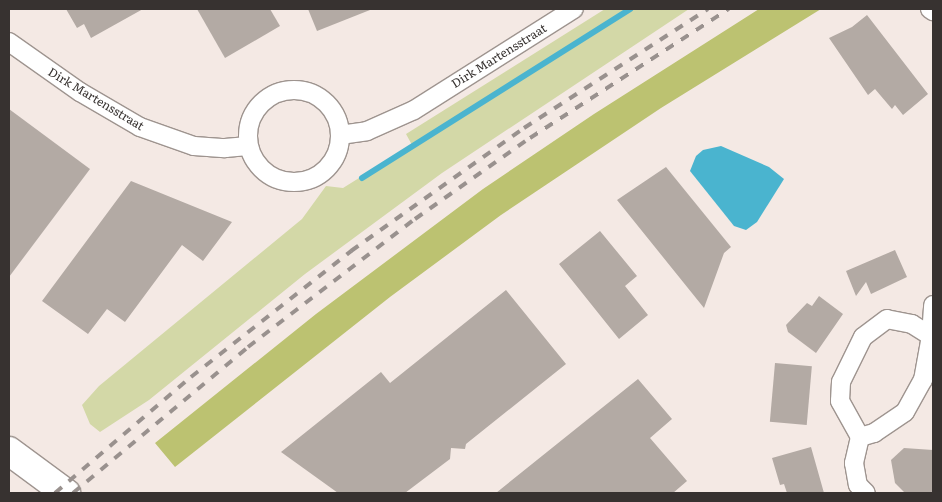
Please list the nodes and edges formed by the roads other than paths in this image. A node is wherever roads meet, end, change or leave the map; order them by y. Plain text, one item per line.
1 (574, 9) edge
2 (930, 9) edge
3 (933, 11) edge
4 (9, 42) edge
5 (340, 134) junction
6 (248, 146) junction
7 (933, 305) edge
8 (931, 336) junction
9 (860, 437) junction
10 (9, 451) edge
11 (66, 493) edge
12 (866, 493) edge

1 - 5 street, Dirk Martensstraat
2 - 3 street
4 - 6 street, Dirk Martensstraat
5 - 6 street
5 - 6 street
7 - 8 street
8 - 9 street
8 - 9 street
9 - 12 street
10 - 11 highway

